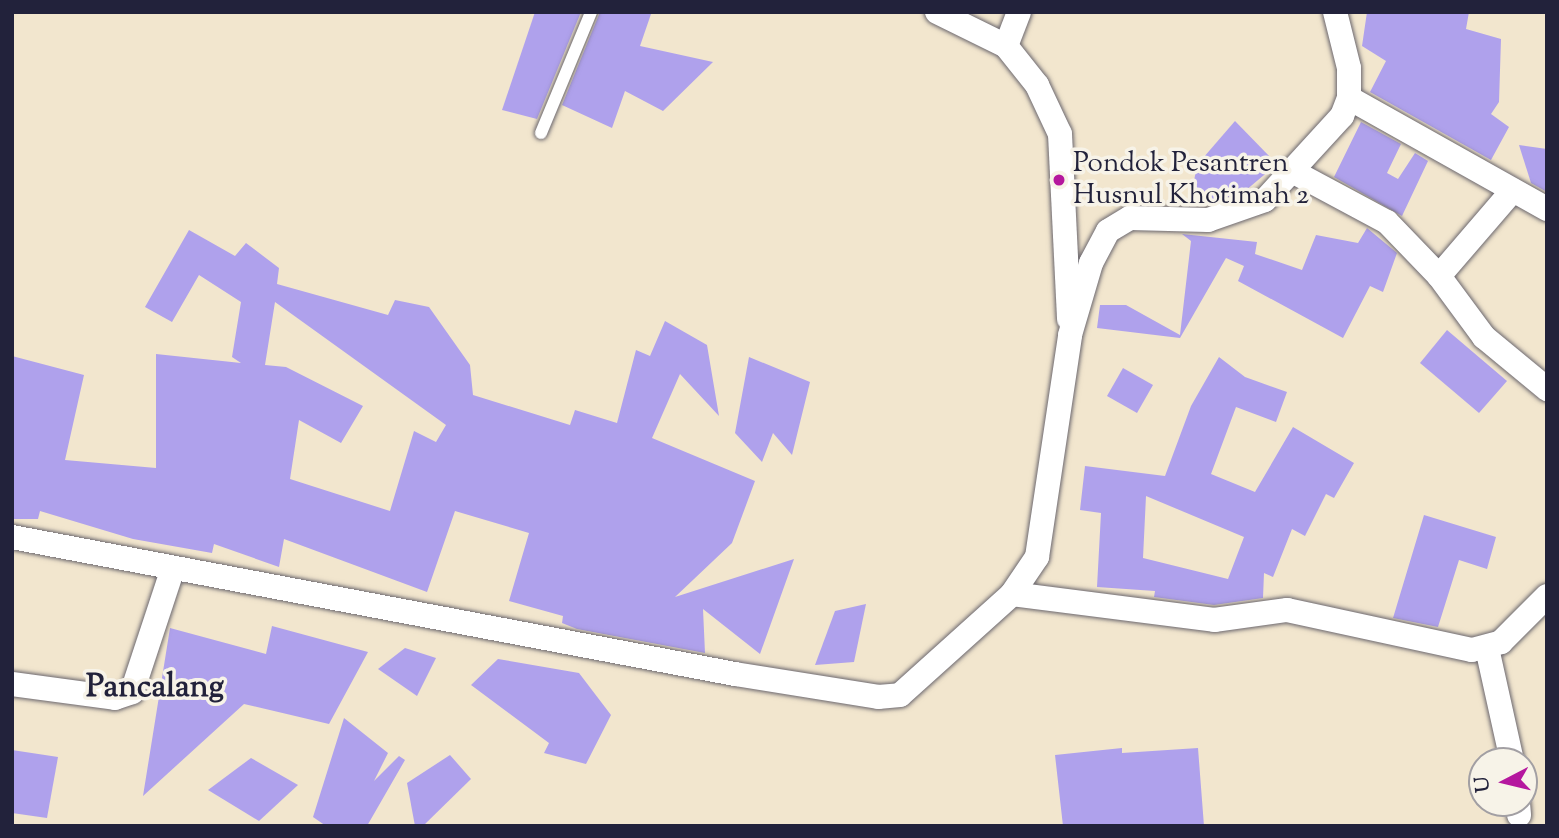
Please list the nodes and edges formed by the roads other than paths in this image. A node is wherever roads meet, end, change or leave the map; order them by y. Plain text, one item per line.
1 (591, 12) edge
2 (937, 12) edge
3 (1019, 12) edge
4 (1335, 12) edge
5 (1006, 46) junction
6 (1349, 98) junction
7 (541, 133) dead end
8 (1290, 170) junction
9 (1513, 190) junction
10 (1547, 209) edge
11 (1439, 276) junction
12 (1070, 335) junction
13 (1547, 389) edge
14 (12, 537) edge
15 (172, 571) junction
16 (1012, 594) junction
17 (1547, 596) edge
18 (1487, 648) junction
19 (12, 684) edge
20 (1509, 747) edge

1 - 7 lane
2 - 5 street
3 - 5 street
4 - 6 street
5 - 12 street
6 - 8 street
6 - 9 street
8 - 11 street
8 - 12 street
9 - 10 street
9 - 11 street
11 - 13 street
12 - 16 street
14 - 15 street
15 - 16 street
15 - 19 street
16 - 18 street
17 - 18 street
18 - 20 street

